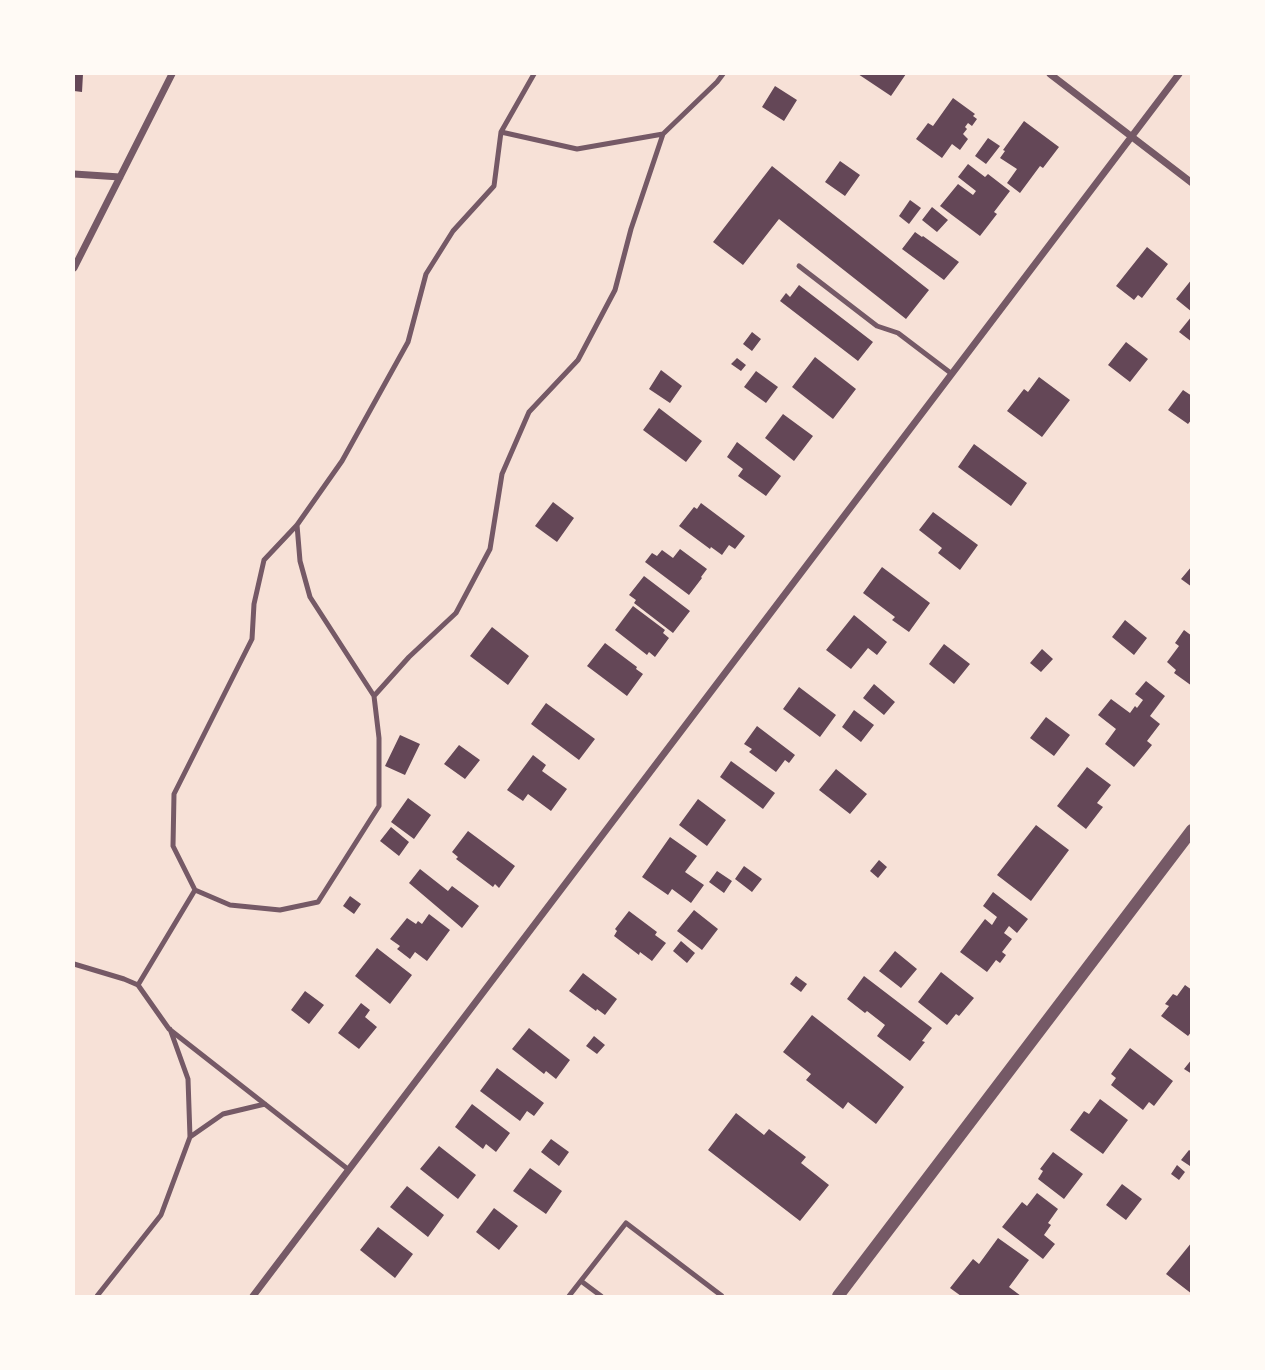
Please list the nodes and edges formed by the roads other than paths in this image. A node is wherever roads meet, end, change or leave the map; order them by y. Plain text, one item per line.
1 (173, 74) edge
2 (534, 74) edge
3 (723, 74) edge
4 (1050, 74) edge
5 (1179, 74) edge
6 (501, 132) junction
7 (663, 134) junction
8 (1131, 136) junction
9 (74, 174) edge
10 (120, 177) junction
11 (1192, 183) edge
12 (799, 266) dead end
13 (74, 268) edge
14 (951, 374) junction
15 (297, 525) junction
16 (374, 696) junction
17 (1192, 830) edge
18 (194, 890) junction
19 (74, 964) edge
20 (138, 985) junction
21 (169, 1029) junction
22 (265, 1104) junction
23 (190, 1138) junction
24 (349, 1170) junction
25 (581, 1281) junction
26 (97, 1297) edge
27 (253, 1297) edge
28 (569, 1297) edge
29 (601, 1297) edge
30 (722, 1297) edge
31 (838, 1297) edge

1 - 10 street
2 - 6 lane
3 - 7 lane
4 - 8 street
5 - 8 street
6 - 7 lane
6 - 15 lane
7 - 16 lane
8 - 11 street
8 - 14 street
9 - 10 street
10 - 13 street
12 - 14 lane
14 - 24 street
15 - 16 lane
15 - 18 lane
16 - 18 lane
17 - 31 street
18 - 20 lane
19 - 20 lane
20 - 21 lane
21 - 22 lane
21 - 23 lane
22 - 23 lane
22 - 24 lane
23 - 26 lane
24 - 27 street
25 - 28 lane
25 - 29 lane
25 - 30 lane

